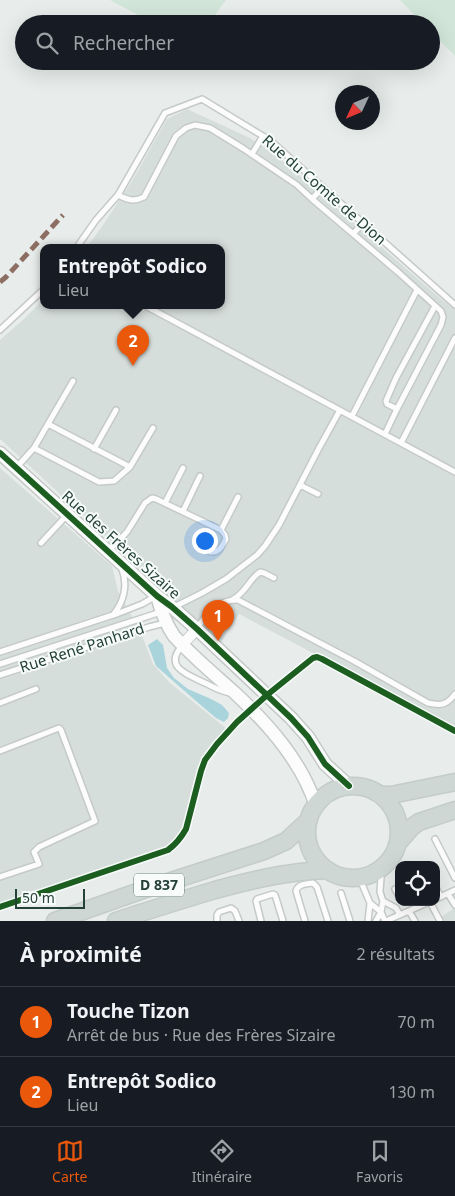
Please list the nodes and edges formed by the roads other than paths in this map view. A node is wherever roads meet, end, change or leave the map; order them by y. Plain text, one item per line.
1 (263, 136) junction
2 (252, 154) junction
3 (323, 187) junction
4 (118, 195) junction
5 (312, 199) junction
6 (363, 223) junction
7 (353, 234) junction
8 (79, 244) edge
9 (401, 258) junction
10 (393, 268) junction
11 (417, 290) junction
12 (40, 293) edge
13 (455, 305) edge
14 (435, 306) junction
15 (151, 309) edge
16 (0, 330) edge
17 (455, 338) edge
18 (73, 381) dead end
19 (397, 409) junction
20 (116, 410) dead end
21 (340, 410) junction
22 (352, 416) junction
23 (48, 424) junction
24 (153, 428) dead end
25 (385, 434) junction
26 (401, 443) junction
27 (34, 448) junction
28 (94, 449) junction
29 (0, 453) edge
30 (130, 467) junction
31 (16, 468) junction
32 (183, 468) dead end
33 (455, 472) edge
34 (200, 476) dead end
35 (300, 485) junction
36 (318, 494) dead end
37 (238, 497) dead end
38 (165, 503) junction
39 (183, 511) junction
40 (67, 515) junction
41 (221, 530) junction
42 (41, 543) dead end
43 (108, 551) junction
44 (210, 552) dead end
45 (119, 562) junction
46 (274, 578) dead end
47 (157, 596) junction
48 (232, 600) junction
49 (166, 614) junction
50 (113, 615) junction
51 (197, 629) junction
52 (182, 645) junction
53 (0, 652) edge
54 (0, 664) edge
55 (0, 675) edge
56 (36, 689) dead end
57 (236, 694) junction
58 (455, 694) edge
59 (0, 703) edge
60 (0, 751) edge
61 (455, 782) edge
62 (349, 786) junction
63 (381, 795) junction
64 (455, 810) edge
65 (312, 813) junction
66 (435, 839) dead end
67 (398, 843) junction
68 (328, 870) junction
69 (379, 870) junction
70 (0, 877) edge
71 (359, 878) junction
72 (455, 878) edge
73 (455, 890) edge
74 (341, 893) dead end
75 (448, 894) junction
76 (440, 898) edge
77 (383, 901) junction
78 (370, 903) junction
79 (455, 905) edge
80 (418, 906) edge
81 (432, 906) edge
82 (410, 911) junction
83 (381, 912) junction
84 (400, 915) junction
85 (55, 921) edge
86 (116, 921) edge
87 (217, 921) edge
88 (238, 921) edge
89 (261, 921) edge
90 (283, 921) edge
91 (305, 921) edge
92 (328, 921) edge
93 (350, 921) edge
94 (368, 921) edge
95 (376, 921) edge
96 (388, 921) edge
97 (415, 921) edge
98 (440, 921) edge

1 - 2 lane
1 - 3 lane, Rue du Comte de Dion
1 - 4 lane, Rue du Comte de Dion
2 - 4 lane
2 - 5 lane
3 - 5 lane
3 - 6 lane, Rue du Comte de Dion
4 - 8 lane, Rue du Comte de Dion
5 - 7 lane
6 - 7 lane
6 - 9 lane, Rue du Comte de Dion
7 - 10 lane
9 - 10 lane
9 - 13 lane, Rue du Comte de Dion
10 - 11 lane
11 - 14 lane
11 - 22 lane
12 - 16 lane
14 - 19 lane
14 - 19 lane
15 - 21 lane
17 - 26 lane
18 - 23 lane
19 - 25 lane
20 - 28 lane
21 - 22 lane
21 - 35 lane
22 - 25 lane
23 - 27 lane
23 - 28 lane
24 - 30 lane
25 - 26 lane
26 - 33 lane
27 - 30 lane
27 - 31 lane
28 - 30 lane
29 - 31 street, Rue des Frères Sizaire
31 - 40 street, Rue des Frères Sizaire
32 - 38 lane
34 - 39 lane
35 - 36 lane
35 - 49 lane
37 - 41 lane
38 - 39 lane
38 - 43 lane
39 - 41 lane
40 - 42 lane
40 - 43 street, Rue des Frères Sizaire
41 - 44 lane
43 - 45 street, Rue des Frères Sizaire
45 - 47 street, Rue des Frères Sizaire
45 - 50 lane, Rue René Panhard
46 - 48 lane
47 - 49 street, Rue des Frères Sizaire
47 - 50 lane
48 - 51 lane
48 - 58 lane
49 - 51 street, Rue des Frères Sizaire
49 - 52 street, Rue des Frères Sizaire
49 - 54 lane
49 - 55 lane, Rue René Panhard
50 - 53 lane, Rue René Panhard
51 - 52 street
51 - 62 street, Rue des Frères Sizaire
52 - 57 street, Rue des Frères Sizaire
52 - 57 lane
56 - 59 lane
57 - 65 street, Rue des Frères Sizaire
60 - 70 lane
61 - 63 main road
62 - 63 main road
62 - 65 main road
63 - 67 main road
64 - 67 main road
65 - 68 main road
65 - 85 main road, D 837
66 - 72 lane
67 - 69 main road
68 - 71 main road
68 - 86 main road, D 837
69 - 71 main road
69 - 77 lane
71 - 78 lane
73 - 75 lane
74 - 93 lane
75 - 76 lane
75 - 79 lane
77 - 83 lane
77 - 84 lane
78 - 83 lane
78 - 94 lane
80 - 82 lane
81 - 98 lane
82 - 84 lane
82 - 97 lane
83 - 95 lane
83 - 96 lane
84 - 96 lane
87 - 88 lane
89 - 90 lane
91 - 92 lane

